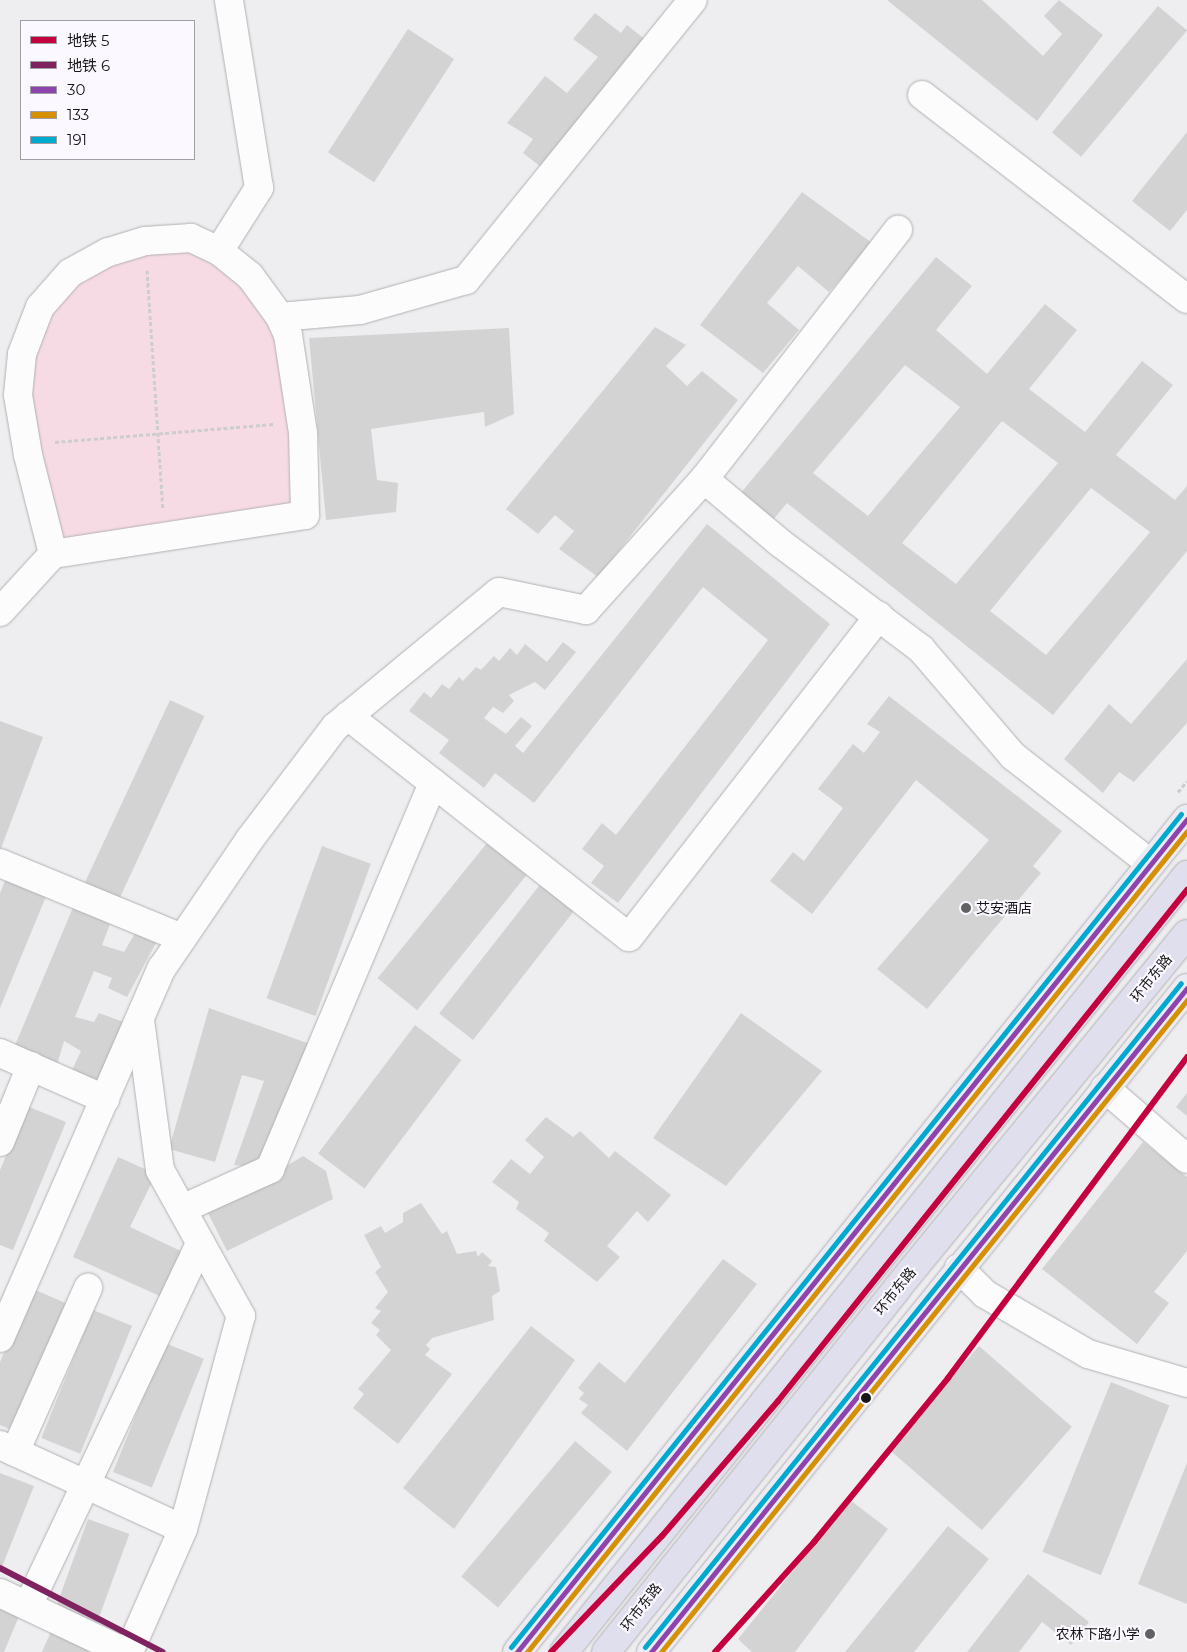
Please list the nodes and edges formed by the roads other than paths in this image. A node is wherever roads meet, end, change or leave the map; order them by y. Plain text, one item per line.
1 (228, 0) edge
2 (693, 0) edge
3 (922, 95) dead end
4 (898, 230) dead end
5 (219, 251) junction
6 (1187, 299) edge
7 (280, 317) junction
8 (704, 479) junction
9 (53, 554) junction
10 (0, 612) edge
11 (879, 616) junction
12 (348, 716) junction
13 (433, 783) junction
14 (1187, 819) edge
15 (0, 862) edge
16 (1150, 863) junction
17 (1187, 875) edge
18 (1187, 934) edge
19 (182, 938) junction
20 (1187, 988) edge
21 (140, 1018) junction
22 (0, 1053) edge
23 (31, 1066) junction
24 (1105, 1088) junction
25 (105, 1099) junction
26 (0, 1142) edge
27 (1187, 1159) edge
28 (182, 1209) junction
29 (200, 1243) junction
30 (959, 1268) junction
31 (88, 1288) dead end
32 (0, 1338) edge
33 (1187, 1383) edge
34 (7, 1449) edge
35 (85, 1485) junction
36 (183, 1530) junction
37 (0, 1593) edge
38 (28, 1606) junction
39 (124, 1652) edge
40 (129, 1652) edge
41 (517, 1652) edge
42 (564, 1652) edge
43 (606, 1652) edge
44 (651, 1652) edge

1 - 5 street
2 - 7 street
3 - 6 street
4 - 8 street
5 - 7 street
5 - 9 street
7 - 9 street
8 - 11 street
8 - 12 street
9 - 10 street
11 - 13 street
11 - 16 street
12 - 13 street
12 - 19 street
13 - 28 street
14 - 16 main road
15 - 19 street
16 - 41 main road
17 - 42 highway
18 - 43 highway, 环市东路
19 - 21 street
20 - 24 main road
21 - 25 street
21 - 28 street
22 - 23 street
23 - 25 street
23 - 26 street
24 - 27 street
24 - 30 main road
25 - 32 street
28 - 29 street
29 - 35 street
29 - 36 street
30 - 33 street
30 - 44 main road
31 - 34 street
34 - 35 street
35 - 36 street
35 - 38 street
36 - 40 street
37 - 38 street
38 - 39 street

